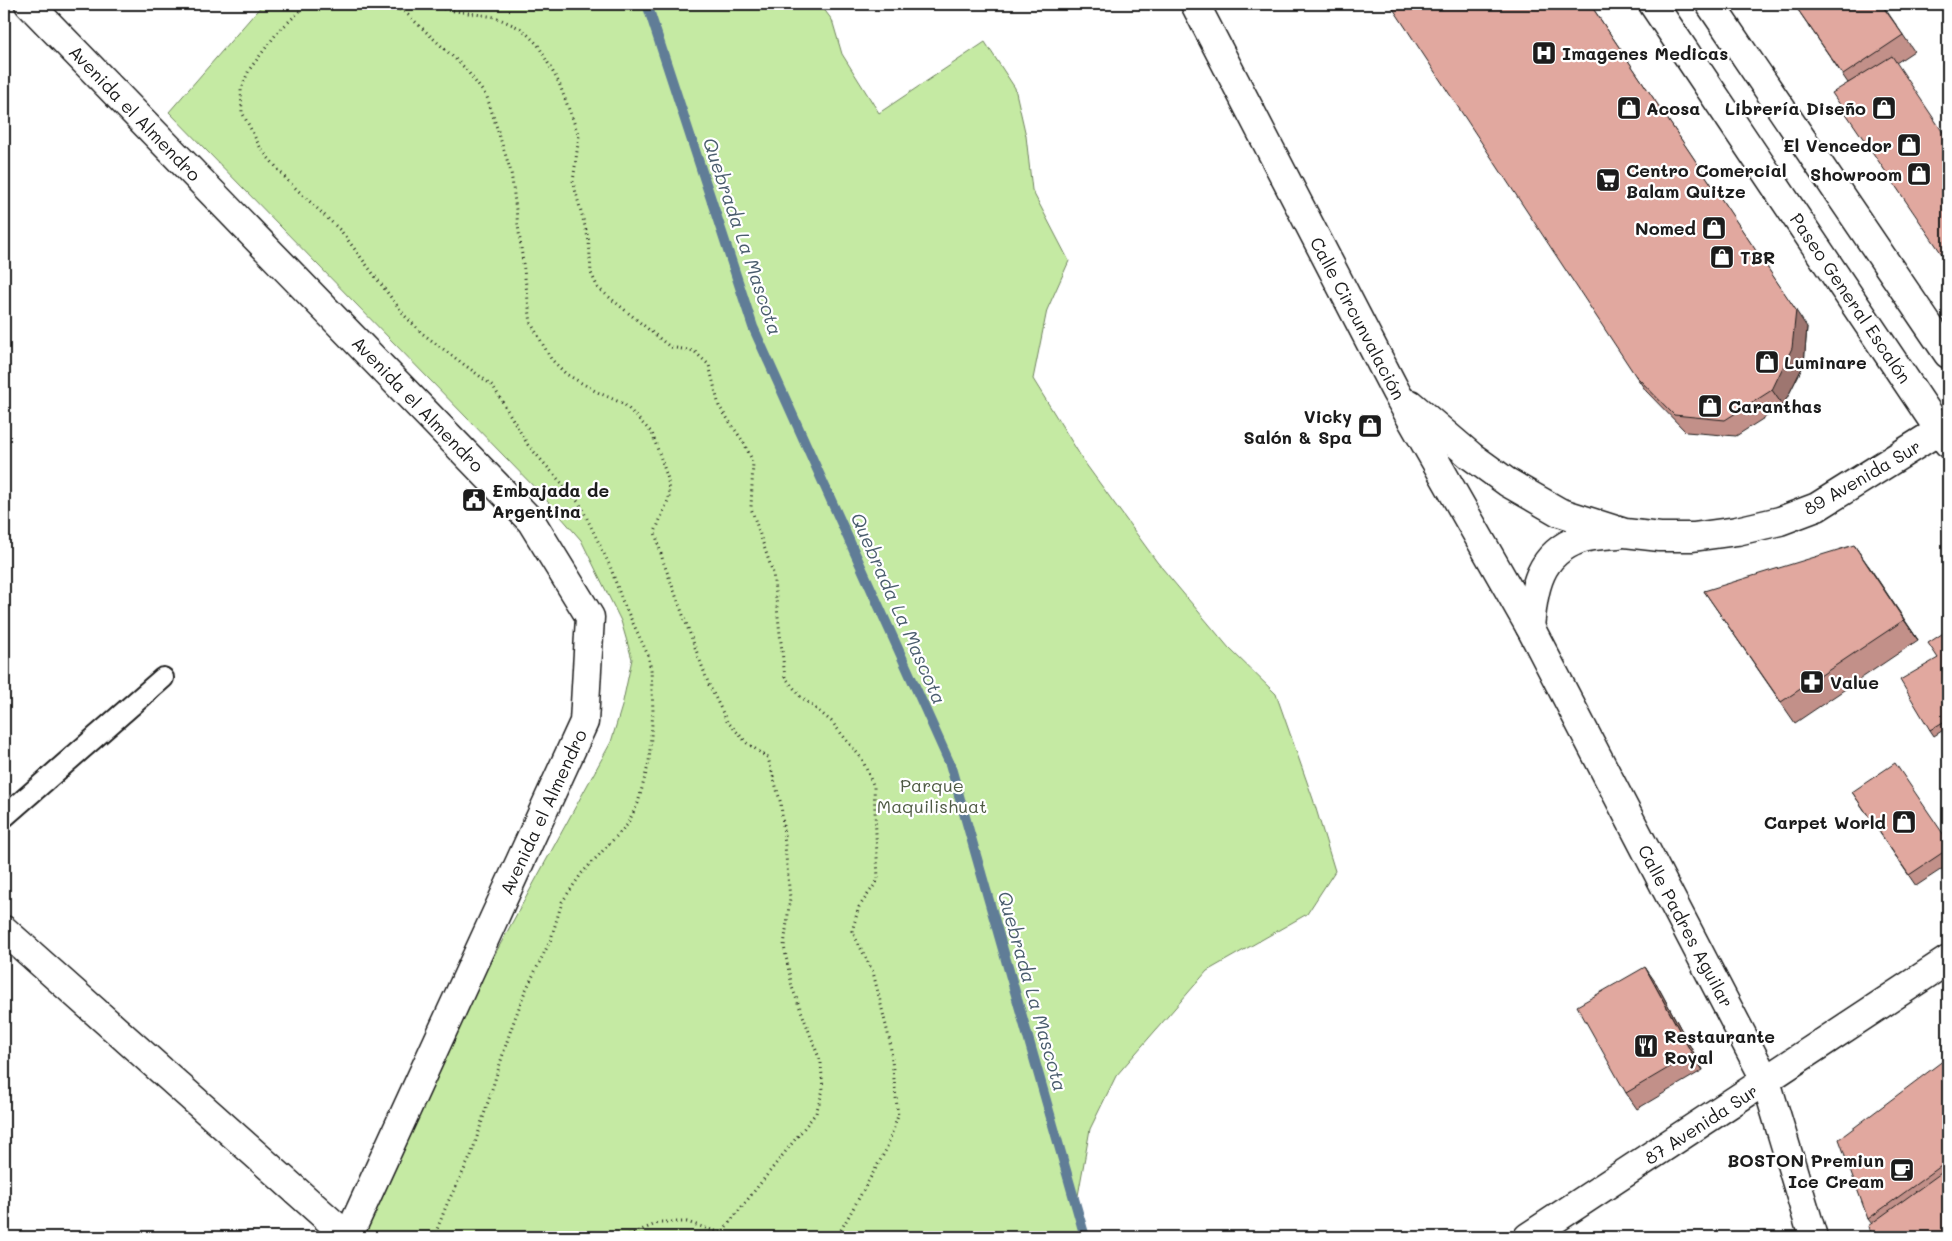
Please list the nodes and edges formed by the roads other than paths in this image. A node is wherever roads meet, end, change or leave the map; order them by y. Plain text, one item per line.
1 (29, 4) edge
2 (1195, 4) edge
3 (1653, 4) edge
4 (1710, 4) edge
5 (1948, 354) edge
6 (1396, 392) junction
7 (1946, 433) edge
8 (1625, 533) junction
9 (1530, 627) junction
10 (163, 678) dead end
11 (4, 816) edge
12 (4, 930) edge
13 (1948, 960) edge
14 (1766, 1081) junction
15 (348, 1237) edge
16 (1528, 1237) edge
17 (1812, 1237) edge

1 - 15 street, Avenida el Almendro
2 - 6 street, Calle Circunvalación
3 - 7 street, Paseo General Escalón
4 - 5 street
6 - 8 street, 89 Avenida Sur
6 - 9 street, Calle Circunvalación
7 - 8 street, 89 Avenida Sur
8 - 9 street, 89 Avenida Sur
9 - 14 street, Calle Padres Aguilar
10 - 11 lane
12 - 15 street
13 - 14 street, 87 Avenida Sur
14 - 16 street, 87 Avenida Sur
14 - 17 street, Calle Padres Aguilar

